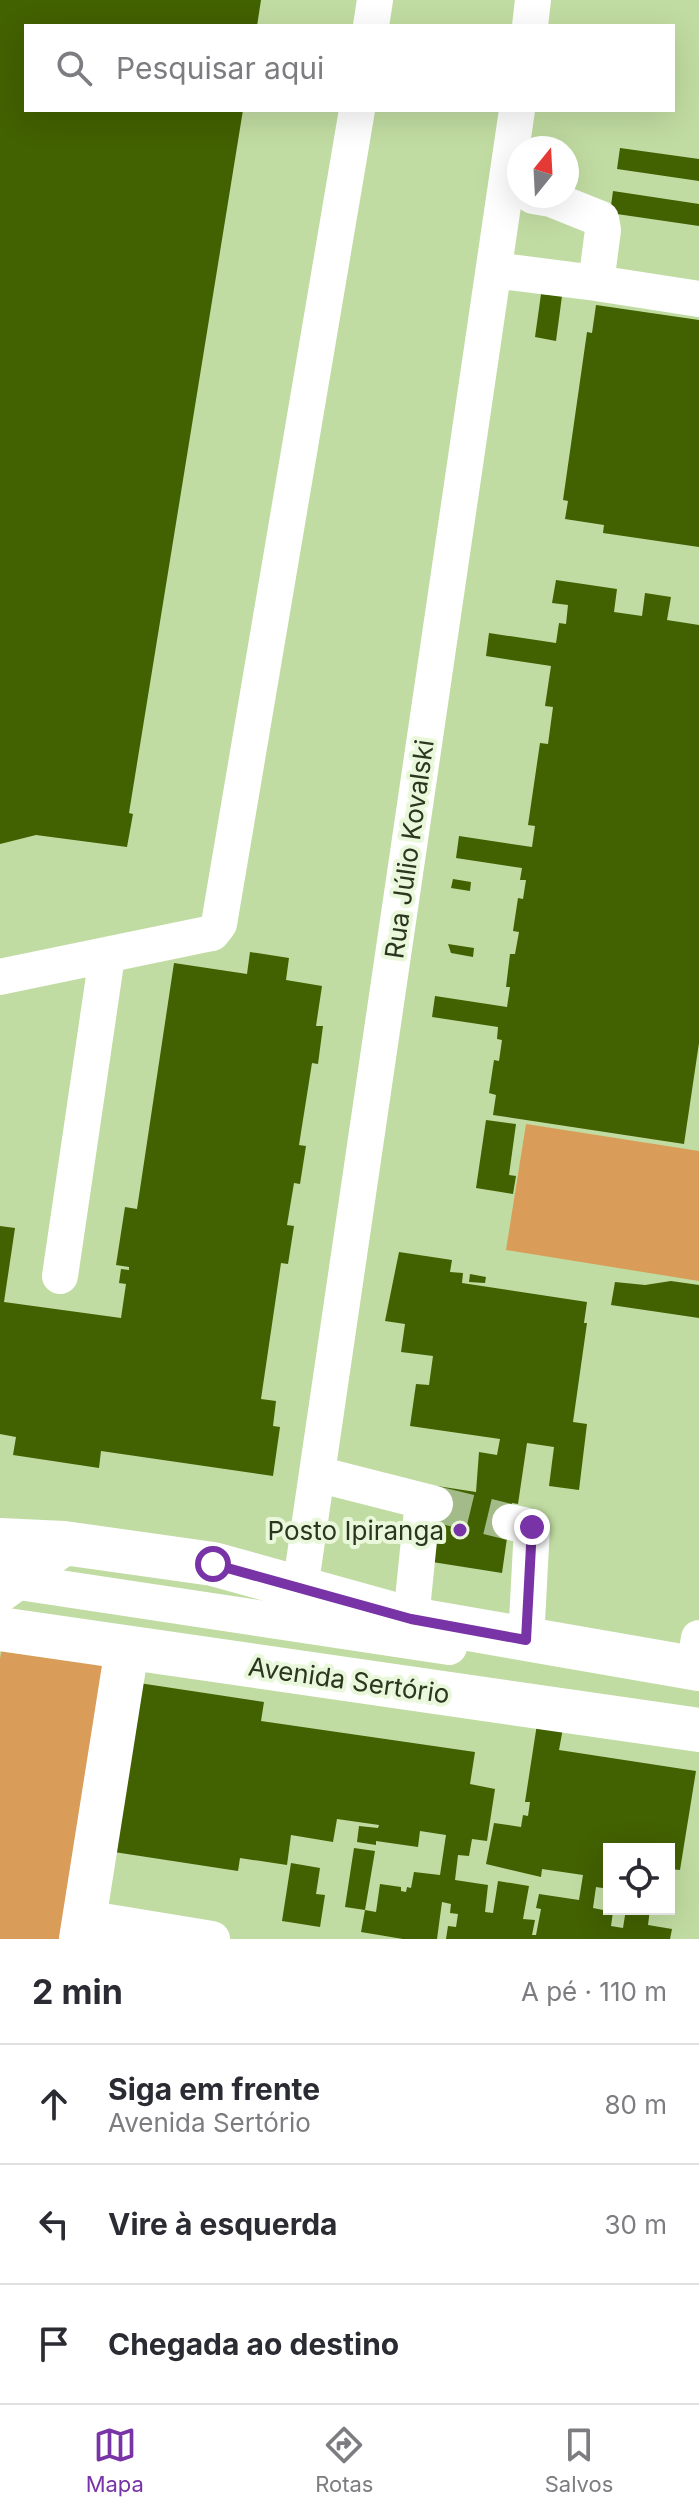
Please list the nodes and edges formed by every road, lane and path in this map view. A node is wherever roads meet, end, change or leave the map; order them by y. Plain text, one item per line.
1 (375, 0) edge
2 (533, 0) edge
3 (371, 24) edge
4 (530, 24) edge
5 (357, 112) edge
6 (517, 112) edge
7 (518, 136) edge
8 (514, 208) edge
9 (574, 208) edge
10 (494, 270) junction
11 (596, 283) junction
12 (699, 299) edge
13 (107, 956) junction
14 (0, 977) edge
15 (60, 1276) dead end
16 (317, 1474) junction
17 (510, 1522) tunnel mouth
18 (2, 1580) edge
19 (297, 1605) junction
20 (411, 1619) junction
21 (0, 1629) edge
22 (526, 1640) junction
23 (127, 1648) junction
24 (698, 1665) edge
25 (699, 1715) edge
26 (699, 1730) edge
27 (83, 1928) edge
28 (212, 1939) edge

1 - 3 street
2 - 4 street
5 - 13 street
6 - 7 street, Rua Júlio Kovalski
8 - 10 street, Rua Júlio Kovalski
9 - 11 street
10 - 11 street
10 - 16 street, Rua Júlio Kovalski
11 - 12 street
13 - 14 street
13 - 15 street
16 - 19 street, Rua Júlio Kovalski
16 - 20 street
17 - 22 street
18 - 19 street
18 - 19 main road
18 - 25 street
19 - 20 main road
19 - 24 street
20 - 22 main road
21 - 23 main road, Avenida Sertório
22 - 24 main road
23 - 26 main road, Avenida Sertório
23 - 27 main road
27 - 28 street

